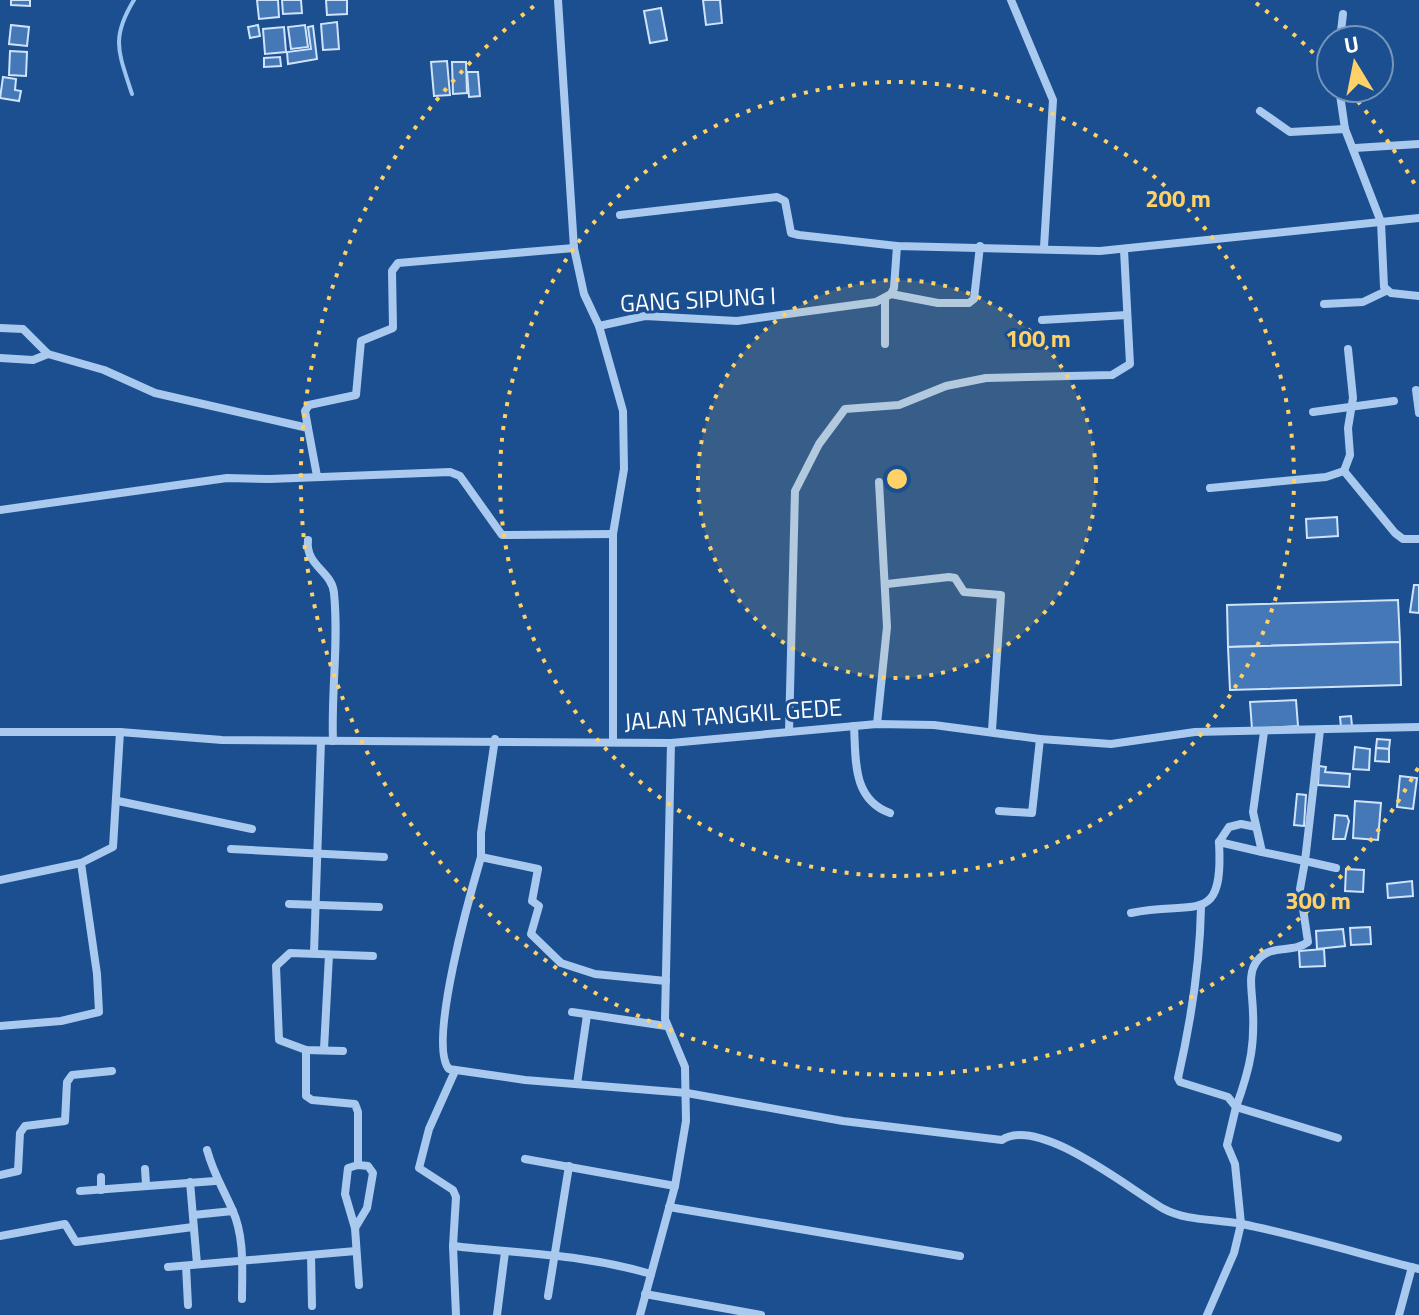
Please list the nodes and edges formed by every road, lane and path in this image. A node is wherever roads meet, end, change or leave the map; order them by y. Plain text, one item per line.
1 (558, 0) edge
2 (1011, 0) edge
3 (1343, 14) dead end
4 (1342, 24) edge
5 (1341, 104) edge
6 (1260, 111) dead end
7 (1345, 129) junction
8 (1419, 144) edge
9 (1355, 148) junction
10 (620, 215) dead end
11 (1419, 218) edge
12 (1381, 222) junction
13 (897, 246) junction
14 (980, 246) junction
15 (1044, 247) junction
16 (574, 248) junction
17 (1124, 250) junction
18 (1386, 291) junction
19 (888, 296) junction
20 (1419, 296) edge
21 (1324, 304) dead end
22 (1127, 315) junction
23 (1042, 320) dead end
24 (599, 326) junction
25 (0, 328) edge
26 (885, 344) dead end
27 (1348, 349) dead end
28 (48, 354) junction
29 (0, 358) edge
30 (1416, 390) dead end
31 (1394, 401) dead end
32 (1352, 408) junction
33 (1313, 412) dead end
34 (1419, 413) edge
35 (308, 428) junction
36 (1344, 471) junction
37 (317, 476) junction
38 (879, 482) dead end
39 (1210, 488) dead end
40 (0, 510) edge
41 (613, 534) junction
42 (1419, 539) edge
43 (308, 540) dead end
44 (887, 584) junction
45 (877, 724) junction
46 (854, 726) junction
47 (1419, 727) edge
48 (992, 730) junction
49 (1320, 730) junction
50 (0, 732) edge
51 (120, 732) junction
52 (789, 732) junction
53 (1264, 732) junction
54 (495, 739) junction
55 (1040, 739) junction
56 (321, 741) junction
57 (333, 741) junction
58 (613, 742) junction
59 (671, 743) junction
60 (118, 801) junction
61 (999, 811) dead end
62 (890, 813) dead end
63 (1256, 827) junction
64 (252, 829) dead end
65 (1219, 842) junction
66 (231, 849) dead end
67 (1262, 852) junction
68 (318, 855) junction
69 (384, 857) dead end
70 (481, 857) junction
71 (1305, 861) junction
72 (81, 863) junction
73 (1336, 868) dead end
74 (0, 880) edge
75 (289, 904) dead end
76 (315, 905) junction
77 (379, 907) dead end
78 (1201, 907) junction
79 (1131, 913) dead end
80 (314, 953) junction
81 (329, 955) junction
82 (373, 956) dead end
83 (666, 981) junction
84 (572, 1012) dead end
85 (587, 1015) junction
86 (0, 1026) edge
87 (666, 1026) junction
88 (324, 1049) junction
89 (306, 1050) junction
90 (343, 1051) dead end
91 (112, 1071) dead end
92 (455, 1071) junction
93 (577, 1084) junction
94 (687, 1093) junction
95 (1236, 1107) junction
96 (1338, 1138) dead end
97 (207, 1150) dead end
98 (525, 1159) dead end
99 (358, 1165) junction
100 (569, 1166) junction
101 (145, 1169) dead end
102 (0, 1175) edge
103 (101, 1177) dead end
104 (215, 1181) junction
105 (190, 1182) junction
106 (146, 1184) junction
107 (675, 1186) junction
108 (101, 1190) junction
109 (80, 1191) dead end
110 (669, 1207) junction
111 (233, 1211) junction
112 (193, 1215) junction
113 (1241, 1224) junction
114 (193, 1227) junction
115 (355, 1228) junction
116 (0, 1236) edge
117 (453, 1246) junction
118 (356, 1251) junction
119 (505, 1252) junction
120 (552, 1253) junction
121 (311, 1255) junction
122 (960, 1256) dead end
123 (243, 1260) junction
124 (197, 1264) junction
125 (186, 1266) junction
126 (168, 1267) dead end
127 (1416, 1268) edge
128 (651, 1274) junction
129 (359, 1285) dead end
130 (645, 1294) junction
131 (548, 1296) dead end
132 (242, 1299) dead end
133 (188, 1305) dead end
134 (312, 1306) dead end
135 (456, 1315) edge
136 (497, 1315) edge
137 (640, 1315) edge
138 (761, 1315) edge
139 (1207, 1315) edge
140 (1399, 1315) edge

1 - 16 street
2 - 15 street
3 - 4 street
5 - 7 street
6 - 7 street
7 - 9 street
8 - 9 street
9 - 12 street
10 - 13 street
11 - 12 street
12 - 17 street
12 - 18 street
13 - 14 street
13 - 19 street
14 - 15 street
14 - 19 street, GANG SIPUNG I
15 - 17 street
16 - 24 street
16 - 35 street
17 - 22 street
18 - 20 street
18 - 21 street
19 - 24 street, GANG SIPUNG I
19 - 26 street
22 - 23 street
22 - 52 street
24 - 41 street
25 - 28 street
27 - 32 street
28 - 29 street
28 - 35 street
30 - 34 street
31 - 32 street
32 - 33 street
32 - 36 street
35 - 37 street
36 - 39 street
36 - 42 street
37 - 40 street
37 - 41 street
38 - 44 street
41 - 58 street
43 - 57 street
44 - 45 street
44 - 48 street
45 - 46 street, JALAN TANGKIL GEDE
45 - 48 street, JALAN TANGKIL GEDE
46 - 52 street, JALAN TANGKIL GEDE
46 - 62 street
47 - 49 street, JALAN TANGKIL GEDE
48 - 55 street, JALAN TANGKIL GEDE
49 - 53 street, JALAN TANGKIL GEDE
49 - 71 street
50 - 51 street, JALAN TANGKIL GEDE
51 - 56 street, JALAN TANGKIL GEDE
51 - 60 street
52 - 59 street, JALAN TANGKIL GEDE
53 - 55 street, JALAN TANGKIL GEDE
53 - 63 street
54 - 57 street, JALAN TANGKIL GEDE
54 - 58 street, JALAN TANGKIL GEDE
54 - 70 street
55 - 61 street
56 - 57 street, JALAN TANGKIL GEDE
56 - 68 street
58 - 59 street, JALAN TANGKIL GEDE
59 - 83 street
60 - 64 street
60 - 72 street
63 - 65 street
63 - 67 street
65 - 67 street
65 - 78 street
66 - 68 street
67 - 71 street
68 - 69 street
68 - 76 street
70 - 83 street
70 - 92 street
71 - 73 street
71 - 95 street
72 - 74 street
72 - 86 street
75 - 76 street
76 - 77 street
76 - 80 street
78 - 79 street
78 - 95 street
80 - 81 street
80 - 89 street
81 - 82 street
81 - 88 street
83 - 87 street
84 - 85 street
85 - 87 street
85 - 93 street
87 - 94 street
88 - 89 street
88 - 90 street
89 - 99 street
91 - 102 street
92 - 93 street
92 - 117 street
93 - 94 street
94 - 107 street
94 - 113 street
95 - 96 street
95 - 113 street
97 - 104 street
98 - 100 street
99 - 115 street
99 - 115 street
100 - 107 street
100 - 120 street
101 - 106 street
103 - 108 street
104 - 105 street
104 - 111 street
105 - 106 street
105 - 112 street
106 - 108 street
107 - 110 street
108 - 109 street
110 - 122 street
110 - 128 street
111 - 112 street
111 - 123 street
112 - 114 street
113 - 127 street
113 - 139 street
114 - 116 street
114 - 124 street
115 - 118 street
117 - 119 street
117 - 135 street
118 - 121 street
118 - 129 street
119 - 120 street
119 - 136 street
120 - 128 street
120 - 131 street
121 - 123 street
121 - 134 street
123 - 124 street
123 - 132 street
124 - 125 street
125 - 126 street
125 - 133 street
127 - 140 street
128 - 130 street
130 - 137 street
130 - 138 street

